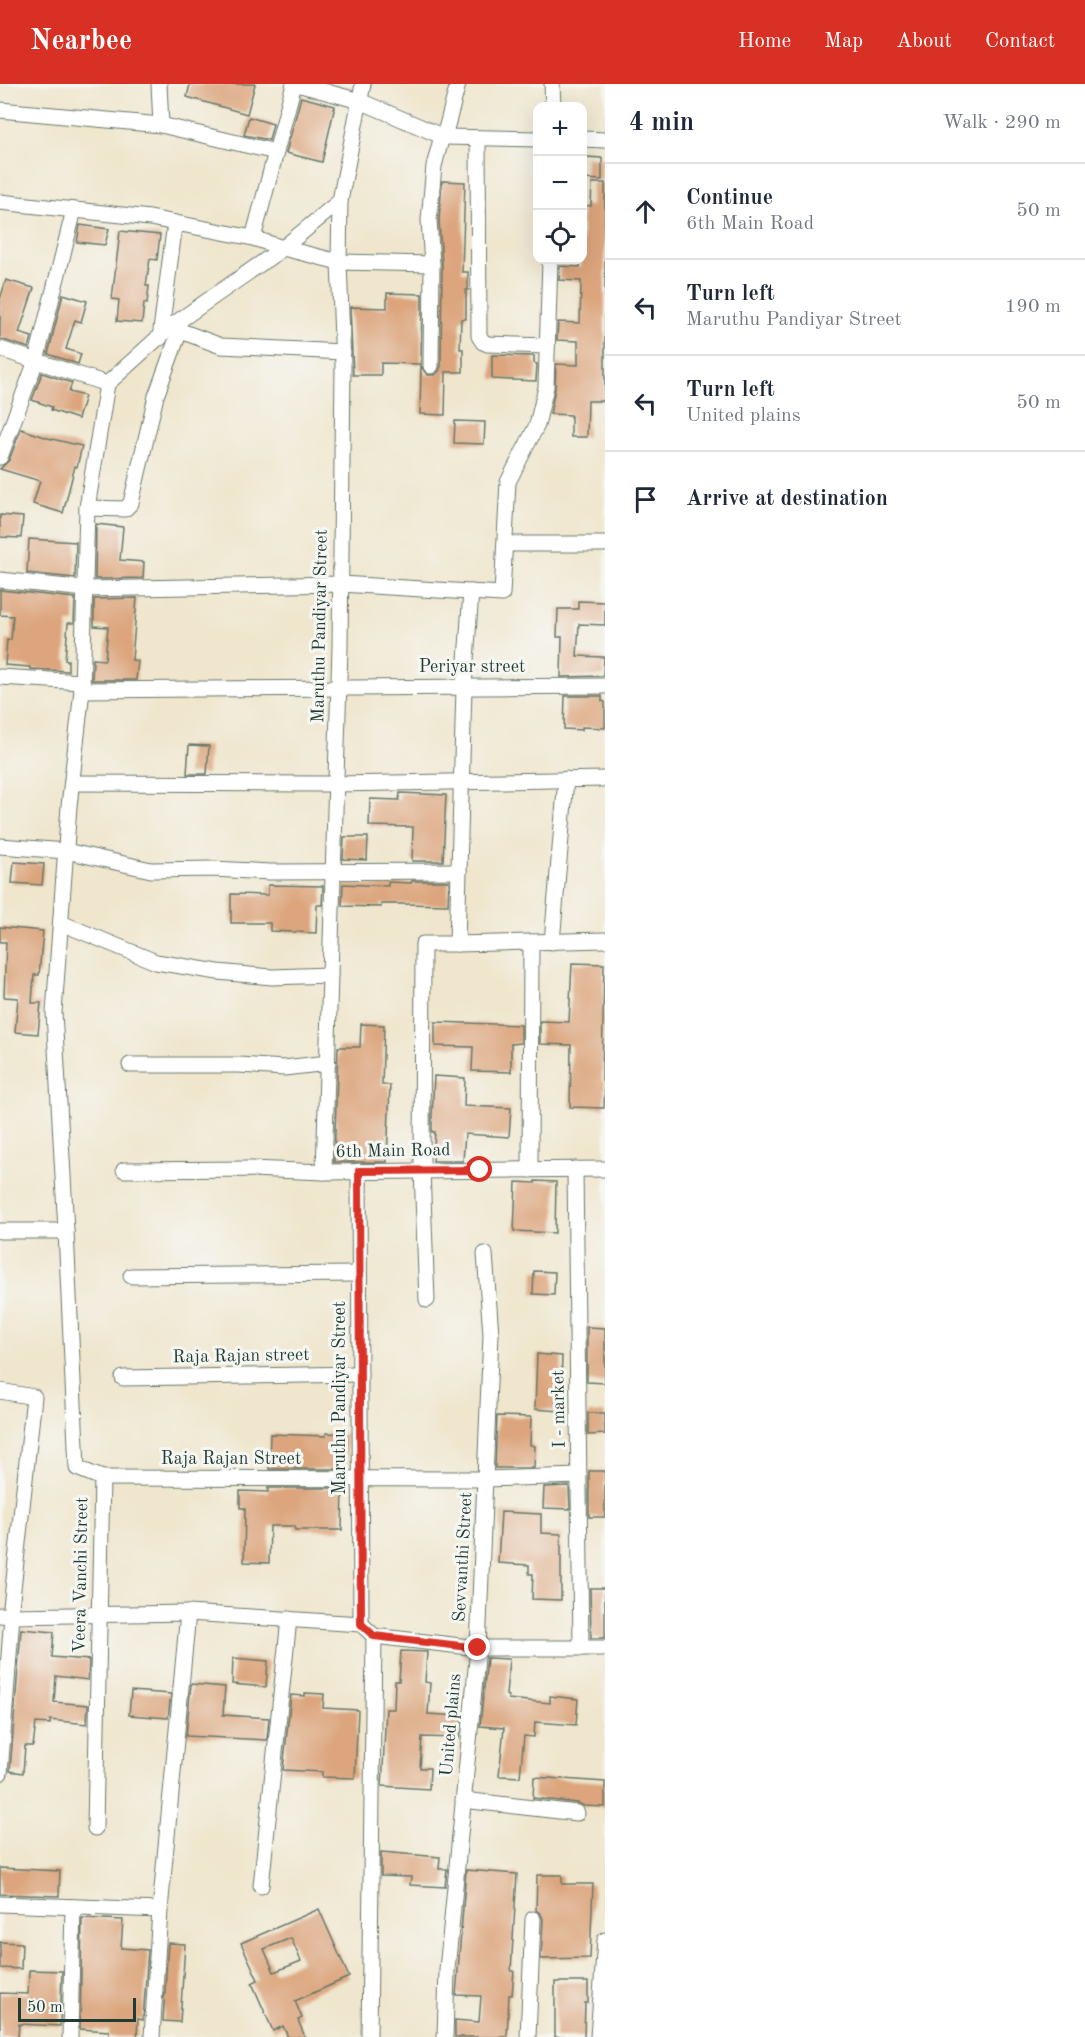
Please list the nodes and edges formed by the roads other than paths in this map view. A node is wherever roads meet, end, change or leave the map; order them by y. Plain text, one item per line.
1 (159, 84) edge
2 (296, 84) edge
3 (363, 84) edge
4 (458, 84) edge
5 (552, 84) edge
6 (360, 101) junction
7 (553, 102) edge
8 (0, 110) edge
9 (161, 125) junction
10 (443, 136) junction
11 (478, 138) junction
12 (533, 139) edge
13 (587, 139) edge
14 (605, 140) edge
15 (276, 152) junction
16 (340, 201) junction
17 (0, 202) edge
18 (74, 210) junction
19 (175, 223) junction
20 (254, 237) junction
21 (284, 248) junction
22 (339, 262) junction
23 (432, 264) junction
24 (550, 264) edge
25 (170, 332) junction
26 (548, 346) junction
27 (0, 349) edge
28 (343, 352) junction
29 (36, 361) junction
30 (432, 366) dead end
31 (107, 384) junction
32 (0, 457) edge
33 (87, 508) junction
34 (505, 544) junction
35 (605, 544) edge
36 (0, 580) edge
37 (341, 584) junction
38 (86, 589) junction
39 (471, 592) junction
40 (0, 677) edge
41 (82, 686) junction
42 (605, 686) edge
43 (465, 687) junction
44 (339, 688) junction
45 (566, 779) junction
46 (605, 779) edge
47 (462, 781) junction
48 (72, 783) junction
49 (336, 784) junction
50 (0, 846) edge
51 (66, 851) junction
52 (459, 871) junction
53 (334, 872) junction
54 (61, 923) junction
55 (605, 940) edge
56 (531, 942) junction
57 (552, 942) junction
58 (457, 944) junction
59 (330, 975) junction
60 (328, 1063) junction
61 (130, 1065) dead end
62 (575, 1169) junction
63 (605, 1169) edge
64 (124, 1170) dead end
65 (422, 1170) junction
66 (530, 1170) junction
67 (359, 1171) junction
68 (324, 1172) junction
69 (0, 1231) edge
70 (66, 1232) junction
71 (485, 1254) dead end
72 (359, 1274) junction
73 (131, 1276) dead end
74 (427, 1300) dead end
75 (360, 1374) junction
76 (123, 1378) dead end
77 (0, 1390) edge
78 (579, 1476) junction
79 (102, 1478) junction
80 (360, 1479) junction
81 (486, 1479) junction
82 (188, 1613) junction
83 (99, 1615) junction
84 (6, 1616) edge
85 (289, 1619) junction
86 (361, 1624) junction
87 (374, 1636) junction
88 (478, 1648) junction
89 (581, 1648) junction
90 (605, 1648) edge
91 (0, 1773) edge
92 (463, 1800) junction
93 (577, 1813) dead end
94 (95, 1828) dead end
95 (261, 1887) dead end
96 (0, 1904) edge
97 (73, 1907) junction
98 (160, 1910) junction
99 (533, 1919) dead end
100 (605, 1940) edge
101 (70, 2037) edge
102 (152, 2037) edge
103 (369, 2037) edge
104 (444, 2037) edge
105 (528, 2037) edge
106 (598, 2037) edge

1 - 9 street
2 - 6 street
2 - 15 street
3 - 6 street, Maruthu Pandiyar Street
4 - 10 street
5 - 7 street
6 - 10 street
6 - 16 street, Maruthu Pandiyar Street
8 - 9 street
9 - 15 street
10 - 11 street
10 - 23 street
11 - 12 street
11 - 26 street
13 - 14 street
15 - 20 street
16 - 21 street
16 - 22 street, Maruthu Pandiyar Street
17 - 18 street
18 - 19 street
18 - 29 street
19 - 20 street
19 - 25 street
20 - 21 street
21 - 22 street
21 - 25 street
22 - 23 street
22 - 28 street, Maruthu Pandiyar Street
23 - 30 street
24 - 26 street
25 - 28 street
25 - 31 street
25 - 33 street
26 - 34 street
27 - 29 street
28 - 37 street, Maruthu Pandiyar Street
29 - 31 street
29 - 32 street
31 - 33 street
33 - 38 street
34 - 35 street
34 - 39 street
36 - 38 street
37 - 38 street
37 - 39 street
37 - 44 street, Maruthu Pandiyar Street
38 - 41 street
39 - 43 street
40 - 41 street, Periyar street
41 - 44 street, Periyar street
41 - 48 street
42 - 43 street, Periyar street
43 - 44 street, Periyar street
43 - 47 street
44 - 49 street, Maruthu Pandiyar Street
45 - 46 street
45 - 47 street
45 - 57 street
47 - 49 street
47 - 52 street
48 - 49 street
48 - 51 street
49 - 53 street, Maruthu Pandiyar Street
50 - 51 street
51 - 53 street
51 - 54 street
52 - 53 street
52 - 58 street
53 - 59 street, Maruthu Pandiyar Street
54 - 59 street
54 - 70 street
55 - 57 street
56 - 57 street
56 - 58 street
56 - 66 street
58 - 65 street
59 - 60 street, Maruthu Pandiyar Street
60 - 61 street
60 - 68 street, Maruthu Pandiyar Street
62 - 63 street, 6th Main Road
62 - 66 street, 6th Main Road
62 - 78 street, I - market
64 - 68 street, 6th Main Road
65 - 66 street, 6th Main Road
65 - 67 street, 6th Main Road
65 - 74 street
67 - 68 street, 6th Main Road
67 - 72 street, Maruthu Pandiyar Street
69 - 70 street
70 - 79 street, Veera Vanchi Street
71 - 81 street, Sevvanthi Street
72 - 73 street
72 - 75 street, Maruthu Pandiyar Street
75 - 76 street, Raja Rajan street
75 - 80 street, Maruthu Pandiyar Street
77 - 84 street
78 - 81 street
78 - 89 street, I - market
79 - 80 street, Raja Rajan Street
79 - 83 street, Veera Vanchi Street
80 - 81 street, Raja Rajan Street
80 - 86 street, Maruthu Pandiyar Street
81 - 88 street, Sevvanthi Street
82 - 83 street
82 - 85 street
82 - 98 street
83 - 84 street
83 - 94 street, Veera Vanchi Street
84 - 91 street
85 - 86 street
85 - 95 street
86 - 87 street
87 - 88 street
87 - 103 street
88 - 89 street, Sevvanthi Street
88 - 92 street, United plains
89 - 90 street, Sevvanthi Street
92 - 93 street
92 - 104 street, United plains
96 - 97 street
97 - 98 street
97 - 101 street
98 - 102 street
99 - 105 street
100 - 106 street

